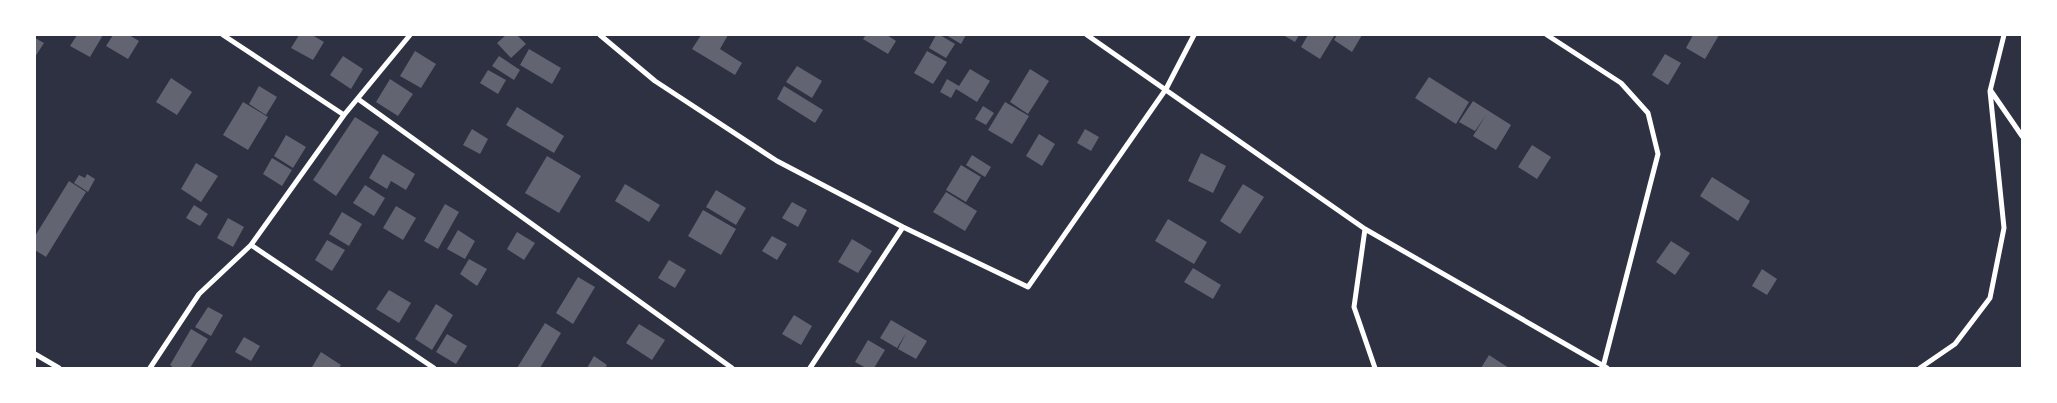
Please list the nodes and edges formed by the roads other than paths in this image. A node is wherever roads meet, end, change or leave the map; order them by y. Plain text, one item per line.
1 (223, 35) edge
2 (410, 35) edge
3 (600, 35) edge
4 (1087, 35) edge
5 (1194, 35) edge
6 (1547, 35) edge
7 (2004, 35) edge
8 (1166, 89) junction
9 (1990, 91) junction
10 (358, 99) junction
11 (344, 115) junction
12 (2022, 136) edge
13 (904, 227) junction
14 (1365, 229) junction
15 (251, 245) junction
16 (35, 354) edge
17 (59, 368) edge
18 (150, 368) edge
19 (434, 368) edge
20 (732, 368) edge
21 (810, 368) edge
22 (1375, 368) edge
23 (1605, 368) edge
24 (1920, 368) edge

1 - 11 street
2 - 10 street
3 - 13 street
4 - 8 street
5 - 8 street
6 - 23 street
7 - 9 street
8 - 13 street
8 - 14 street
9 - 12 street
9 - 24 street
10 - 11 street
10 - 20 street
11 - 15 street
13 - 21 street
14 - 22 street
14 - 23 street
15 - 18 street
15 - 19 street
16 - 17 street

